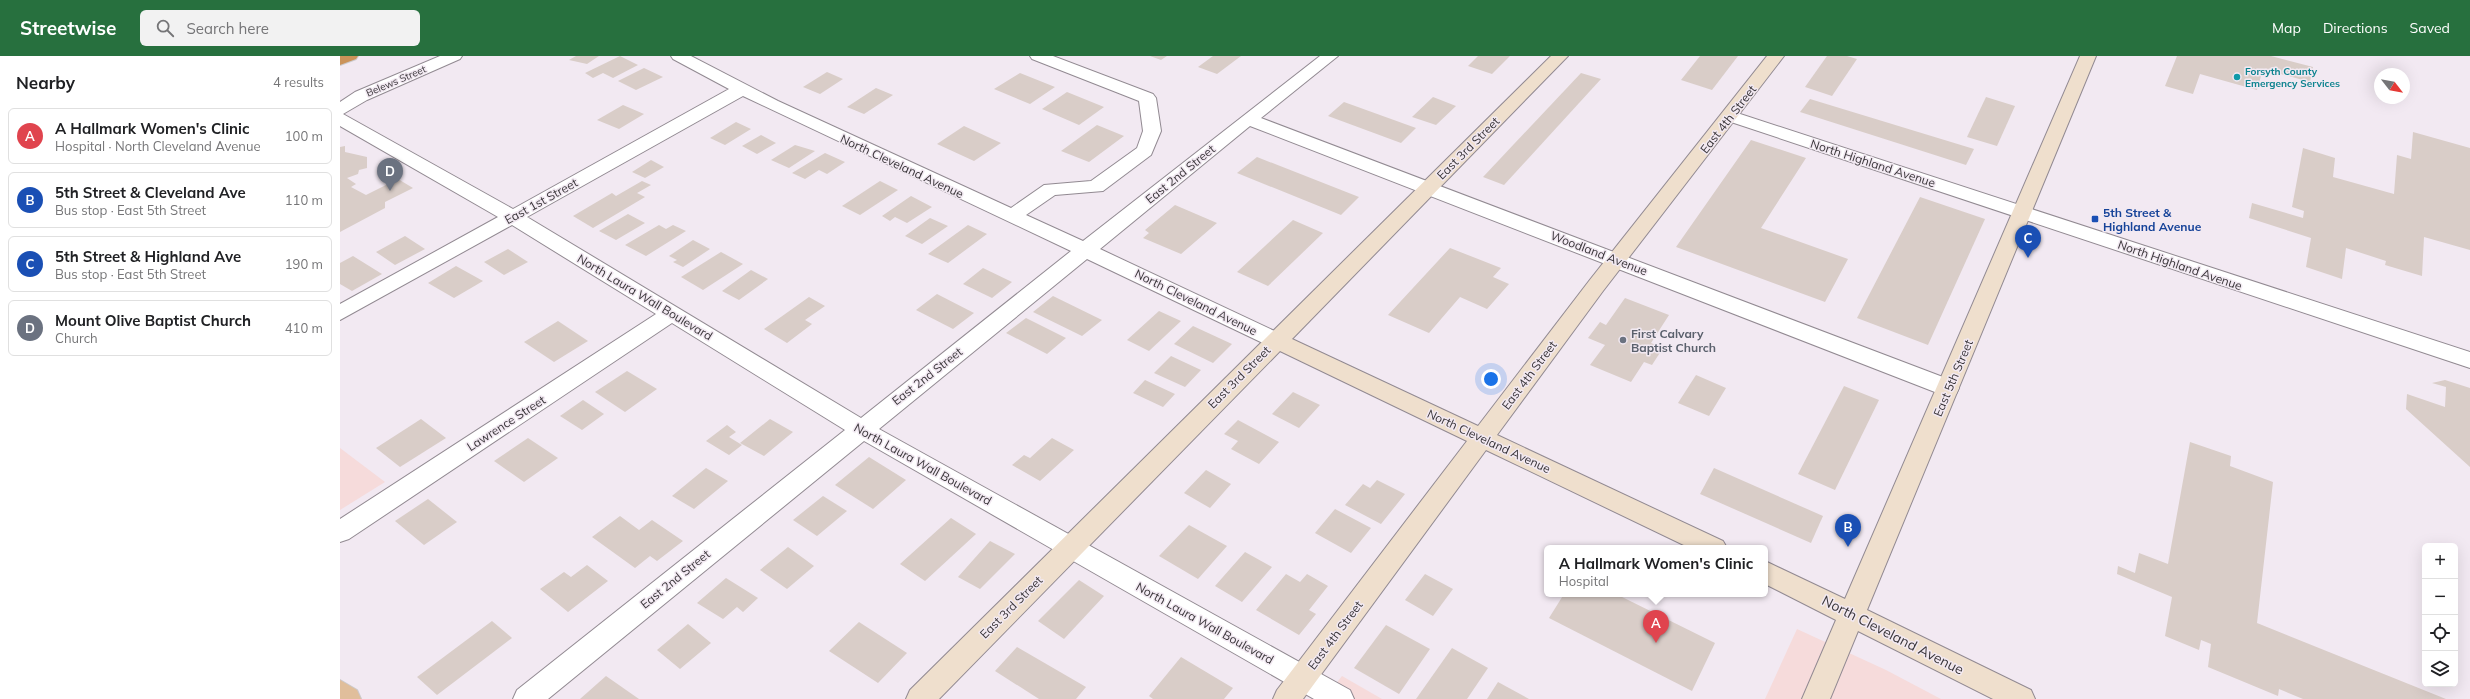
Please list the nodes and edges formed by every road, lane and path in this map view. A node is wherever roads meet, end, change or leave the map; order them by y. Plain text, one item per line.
1 (350, 56) edge
2 (454, 56) edge
3 (679, 56) edge
4 (1038, 56) edge
5 (1330, 56) edge
6 (1560, 56) edge
7 (1776, 56) edge
8 (2088, 56) edge
9 (340, 60) edge
10 (742, 90) junction
11 (340, 110) edge
12 (1731, 116) junction
13 (340, 119) edge
14 (1248, 119) junction
15 (1428, 187) junction
16 (2022, 214) junction
17 (513, 217) junction
18 (1011, 217) junction
19 (1087, 250) junction
20 (1618, 260) junction
21 (340, 313) edge
22 (672, 313) junction
23 (1276, 340) junction
24 (2470, 360) edge
25 (1948, 388) junction
26 (861, 429) junction
27 (1481, 438) junction
28 (340, 532) edge
29 (1708, 545) edge
30 (1070, 547) junction
31 (1768, 573) edge
32 (1853, 614) junction
33 (1303, 678) junction
34 (340, 692) edge
35 (347, 699) edge
36 (527, 699) edge
37 (920, 699) edge
38 (1287, 699) edge
39 (1340, 699) edge
40 (1816, 699) edge
41 (2021, 699) edge

1 - 9 highway
2 - 11 street, Belews Street
3 - 10 street, North Cleveland Avenue
4 - 18 street
5 - 14 street, East 2nd Street
6 - 15 main road, East 3rd Street
7 - 12 main road, East 4th Street
8 - 16 main road, East 5th Street
10 - 17 street, East 1st Street
10 - 18 street, North Cleveland Avenue
12 - 16 street, North Highland Avenue
12 - 20 main road, East 4th Street
13 - 17 street, North Laura Wall Boulevard
14 - 15 street, Woodland Avenue
14 - 19 street, East 2nd Street
15 - 20 street, Woodland Avenue
15 - 23 main road, East 3rd Street
16 - 24 street, North Highland Avenue
16 - 25 main road, East 5th Street
17 - 21 street, East 1st Street
17 - 22 street, North Laura Wall Boulevard
18 - 19 street, North Cleveland Avenue
19 - 23 street, North Cleveland Avenue
19 - 26 street, East 2nd Street
20 - 25 street, Woodland Avenue
20 - 27 main road, East 4th Street
22 - 26 street, North Laura Wall Boulevard
22 - 28 street, Lawrence Street
23 - 27 main road, North Cleveland Avenue
23 - 30 main road, East 3rd Street
25 - 32 main road, East 5th Street
26 - 30 street, North Laura Wall Boulevard
26 - 36 street, East 2nd Street
27 - 29 main road, North Cleveland Avenue
27 - 33 main road, East 4th Street
30 - 33 street, North Laura Wall Boulevard
30 - 37 main road, East 3rd Street
31 - 32 main road, North Cleveland Avenue
32 - 40 main road, East 5th Street
32 - 41 main road, North Cleveland Avenue
33 - 38 main road, East 4th Street
33 - 39 street, North Laura Wall Boulevard
34 - 35 main road

